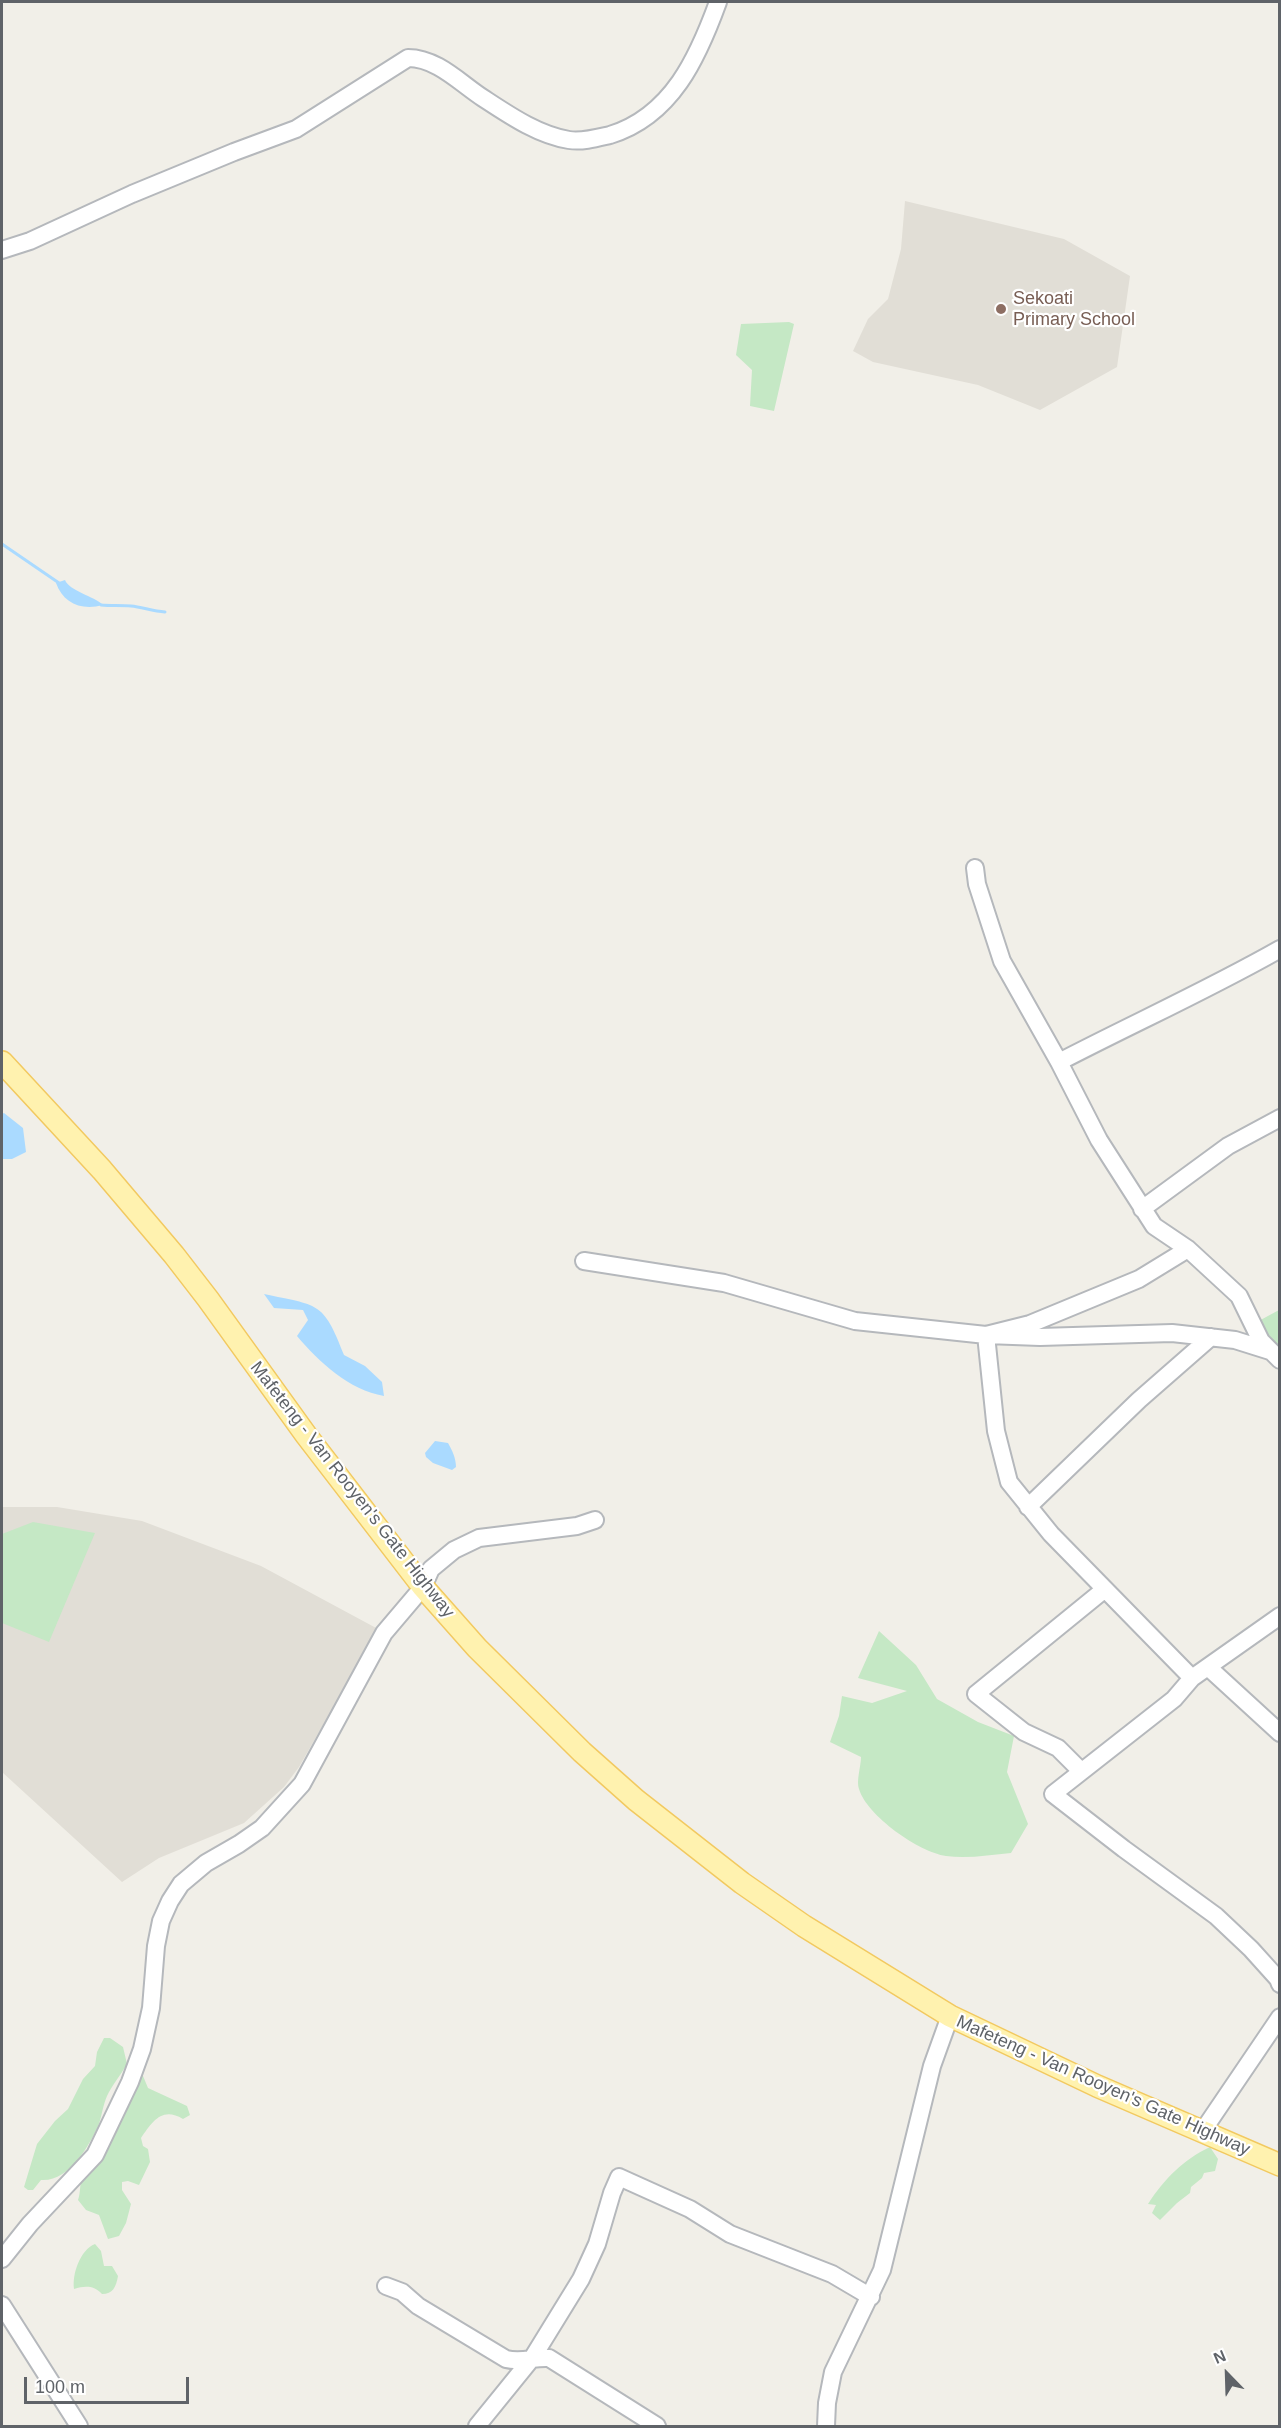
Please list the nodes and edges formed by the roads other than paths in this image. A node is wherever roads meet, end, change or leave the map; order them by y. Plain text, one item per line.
1 (718, 2) edge
2 (2, 250) edge
3 (975, 868) dead end
4 (1280, 949) edge
5 (2, 1062) edge
6 (1059, 1062) junction
7 (1280, 1119) edge
8 (1142, 1209) junction
9 (1188, 1249) junction
10 (584, 1261) dead end
11 (986, 1335) junction
12 (1211, 1337) junction
13 (1275, 1355) edge
14 (1028, 1507) junction
15 (595, 1520) dead end
16 (423, 1587) junction
17 (1105, 1589) junction
18 (1280, 1616) edge
19 (1209, 1668) junction
20 (1192, 1678) junction
21 (1280, 1733) edge
22 (1082, 1771) junction
23 (1280, 1984) edge
24 (950, 2016) junction
25 (1280, 2017) edge
26 (1202, 2132) junction
27 (1280, 2165) edge
28 (2, 2259) edge
29 (386, 2286) dead end
30 (871, 2297) junction
31 (2, 2305) edge
32 (533, 2357) junction
33 (79, 2427) edge
34 (477, 2427) edge
35 (657, 2427) edge
36 (826, 2427) edge

1 - 2 street
3 - 6 street
4 - 6 street
5 - 16 main road, Mafeteng - Van Rooyen's Gate Highway
6 - 8 street
7 - 8 street
8 - 9 street
9 - 11 street
9 - 13 street
10 - 11 street
11 - 12 street
11 - 14 street
12 - 13 street
12 - 14 street
14 - 17 street
15 - 16 street
16 - 24 main road, Mafeteng - Van Rooyen's Gate Highway
16 - 28 street
17 - 20 street
17 - 22 street
18 - 19 street
19 - 20 street
19 - 21 street
20 - 22 street
22 - 23 street
24 - 26 main road, Mafeteng - Van Rooyen's Gate Highway
24 - 30 street
25 - 26 street
26 - 27 main road, Mafeteng - Van Rooyen's Gate Highway
29 - 32 street
30 - 32 street
30 - 36 street
31 - 33 street
32 - 34 street
32 - 35 street

